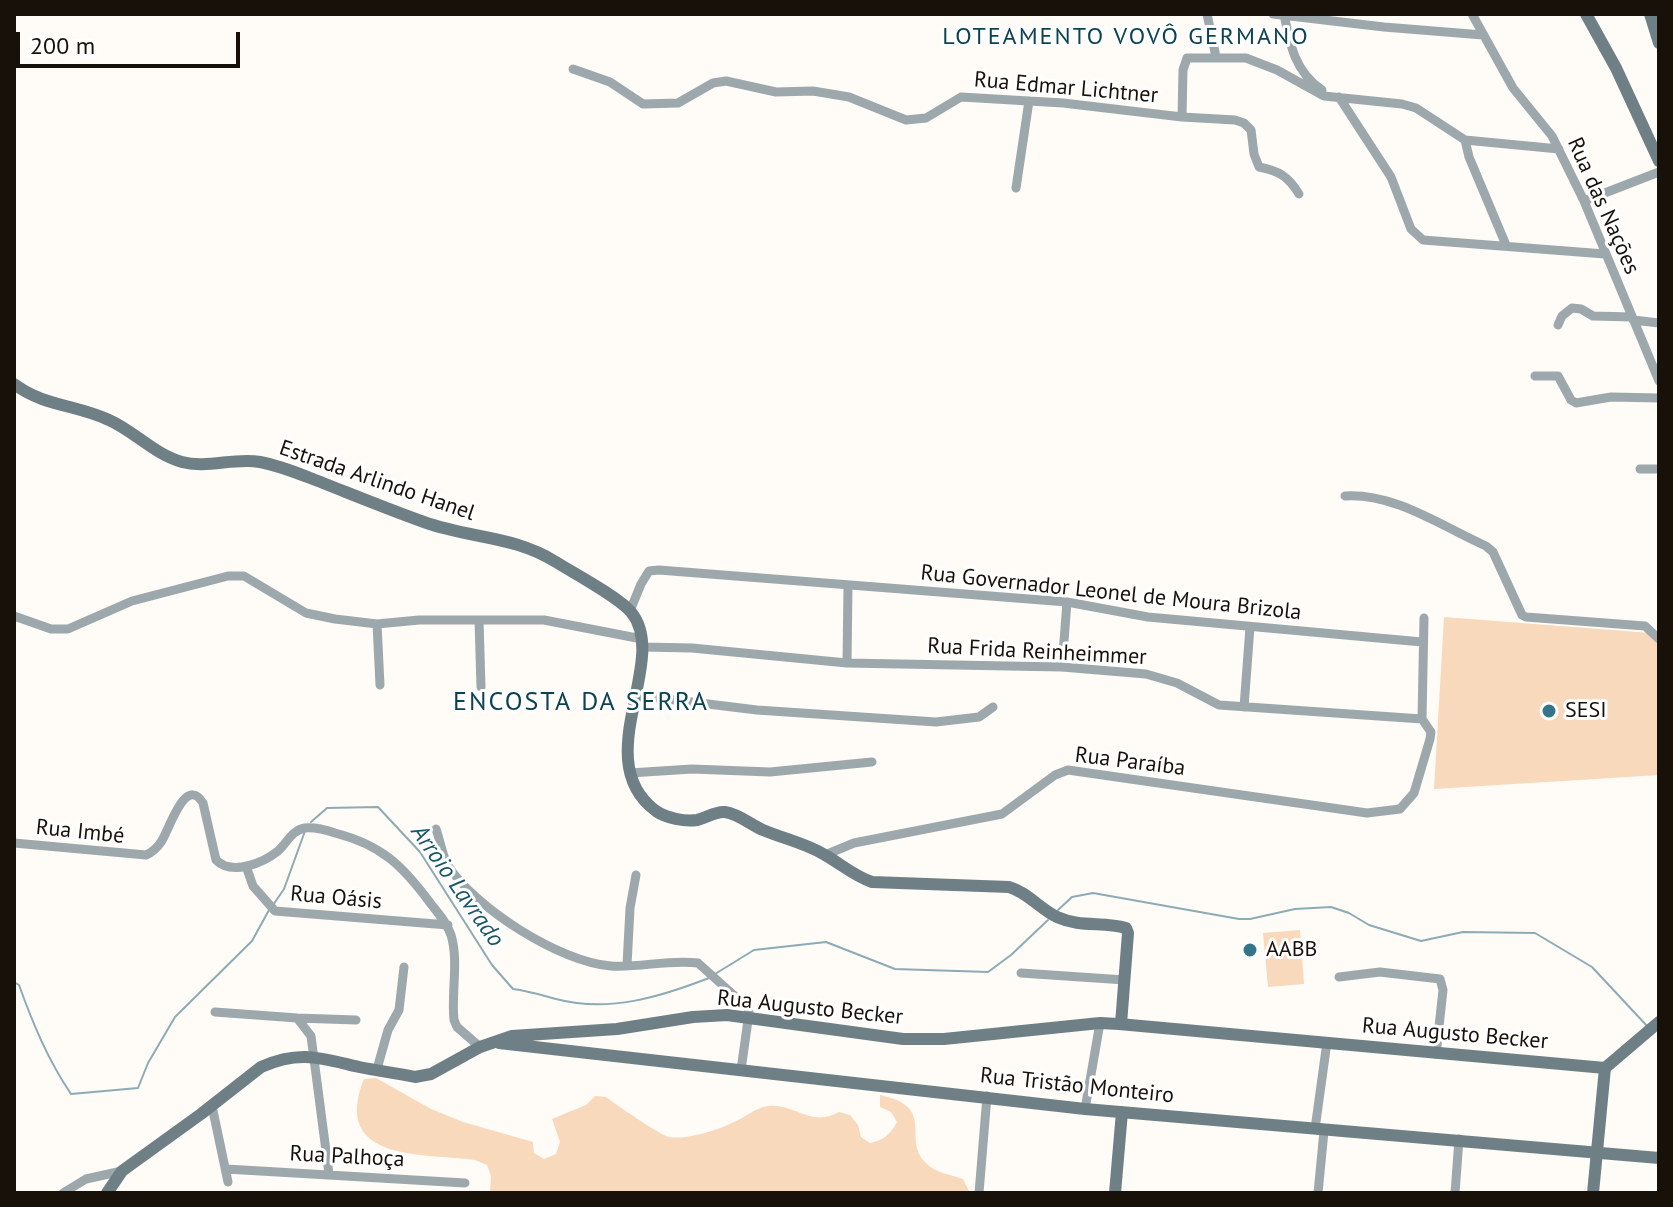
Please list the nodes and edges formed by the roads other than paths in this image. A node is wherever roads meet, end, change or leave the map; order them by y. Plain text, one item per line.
1 (1207, 14) edge
2 (1273, 14) edge
3 (1284, 14) edge
4 (1472, 14) edge
5 (1586, 14) edge
6 (1650, 14) edge
7 (1363, 19) edge
8 (1483, 35) junction
9 (1659, 43) edge
10 (1216, 57) junction
11 (573, 69) dead end
12 (1336, 97) junction
13 (1029, 101) junction
14 (1182, 117) junction
15 (1465, 140) junction
16 (1559, 149) junction
17 (1659, 161) edge
18 (1659, 172) edge
19 (1016, 188) dead end
20 (1299, 194) dead end
21 (1584, 201) junction
22 (1506, 245) junction
23 (1605, 254) junction
24 (1633, 319) junction
25 (1659, 323) edge
26 (1558, 325) dead end
27 (1535, 376) dead end
28 (1659, 381) edge
29 (14, 384) edge
30 (1659, 398) edge
31 (1640, 469) dead end
32 (1659, 469) edge
33 (1345, 496) dead end
34 (848, 586) junction
35 (1067, 602) junction
36 (630, 611) junction
37 (14, 616) edge
38 (1424, 618) dead end
39 (479, 620) junction
40 (377, 624) junction
41 (1250, 627) junction
42 (1659, 639) edge
43 (1422, 642) junction
44 (642, 643) junction
45 (847, 663) junction
46 (1062, 667) junction
47 (380, 685) dead end
48 (481, 687) dead end
49 (634, 695) junction
50 (993, 707) dead end
51 (1244, 707) junction
52 (1422, 719) junction
53 (872, 762) dead end
54 (630, 773) junction
55 (436, 829) dead end
56 (14, 843) edge
57 (825, 855) junction
58 (246, 866) junction
59 (636, 875) dead end
60 (448, 925) junction
61 (627, 965) junction
62 (404, 967) dead end
63 (1021, 973) dead end
64 (1339, 977) dead end
65 (1125, 980) junction
66 (215, 1012) dead end
67 (297, 1018) junction
68 (749, 1018) junction
69 (356, 1020) dead end
70 (1659, 1022) edge
71 (1100, 1023) junction
72 (1121, 1024) junction
73 (1327, 1042) junction
74 (486, 1045) junction
75 (1436, 1054) junction
76 (313, 1056) junction
77 (1605, 1068) junction
78 (377, 1069) junction
79 (741, 1070) junction
80 (987, 1096) junction
81 (212, 1106) junction
82 (1085, 1109) junction
83 (1122, 1112) junction
84 (1319, 1130) junction
85 (1459, 1139) junction
86 (1599, 1152) junction
87 (1659, 1158) edge
88 (226, 1169) junction
89 (122, 1171) junction
90 (329, 1174) junction
91 (228, 1182) dead end
92 (465, 1183) dead end
93 (63, 1193) edge
94 (107, 1193) edge
95 (979, 1193) edge
96 (1115, 1193) edge
97 (1318, 1193) edge
98 (1455, 1193) edge
99 (1593, 1193) edge

1 - 10 street
2 - 3 street
3 - 7 street
3 - 12 street
4 - 8 street, Rua das Nações
5 - 17 street
6 - 9 street
7 - 8 street
8 - 16 street, Rua das Nações
10 - 12 street
10 - 14 street
11 - 13 street, Rua Edmar Lichtner
12 - 15 street
12 - 22 street
13 - 14 street, Rua Edmar Lichtner
13 - 19 street
14 - 20 street, Rua Edmar Lichtner
15 - 16 street
15 - 22 street
16 - 21 street, Rua das Nações
18 - 21 street
21 - 23 street, Rua das Nações
22 - 23 street
23 - 24 street, Rua das Nações
24 - 25 street
24 - 26 street
24 - 28 street, Rua das Nações
27 - 30 street
29 - 36 street, Estrada Arlindo Hanel
31 - 32 street
33 - 42 street
34 - 35 street, Rua Governador Leonel de Moura Brizola
34 - 36 street, Rua Governador Leonel de Moura Brizola
34 - 45 street
35 - 41 street, Rua Governador Leonel de Moura Brizola
35 - 46 street
36 - 44 street
37 - 40 street, Rua Frida Reinheimmer
38 - 43 street
39 - 40 street, Rua Frida Reinheimmer
39 - 44 street, Rua Frida Reinheimmer
39 - 48 street
40 - 47 street
41 - 43 street, Rua Governador Leonel de Moura Brizola
41 - 51 street
43 - 52 street
44 - 45 street, Rua Frida Reinheimmer
44 - 49 street
45 - 46 street, Rua Frida Reinheimmer
46 - 51 street, Rua Frida Reinheimmer
49 - 50 street
49 - 54 street
51 - 52 street, Rua Frida Reinheimmer
52 - 57 street, Rua Paraíba
53 - 54 street
54 - 57 street
55 - 61 street
56 - 58 street, Rua Imbé
57 - 65 street
58 - 60 street, Rua Oásis
58 - 60 street
59 - 61 street
60 - 74 street
61 - 68 street
62 - 78 street
63 - 65 street
64 - 75 street
65 - 72 street
66 - 67 street
67 - 69 street
67 - 76 street
68 - 71 street, Rua Augusto Becker
68 - 74 street, Rua Augusto Becker
68 - 79 street
70 - 77 street
71 - 72 street, Rua Augusto Becker
71 - 82 street
72 - 73 street, Rua Augusto Becker
73 - 75 street, Rua Augusto Becker
73 - 84 street
74 - 78 street, Rua Augusto Becker
74 - 79 street, Rua Tristão Monteiro
75 - 77 street, Rua Augusto Becker
76 - 78 street, Rua Augusto Becker
76 - 81 street, Rua Augusto Becker
76 - 90 street
77 - 86 street
79 - 80 street, Rua Tristão Monteiro
80 - 82 street, Rua Tristão Monteiro
80 - 95 street
81 - 88 street
81 - 89 street, Rua Augusto Becker
82 - 83 street, Rua Tristão Monteiro
83 - 84 street, Rua Tristão Monteiro
83 - 96 street
84 - 85 street, Rua Tristão Monteiro
84 - 97 street
85 - 86 street, Rua Tristão Monteiro
85 - 98 street
86 - 87 street, Rua Tristão Monteiro
86 - 99 street
88 - 90 street, Rua Palhoça
88 - 91 street
89 - 93 street, Rua Augusto Becker
89 - 94 street
90 - 92 street, Rua Palhoça

